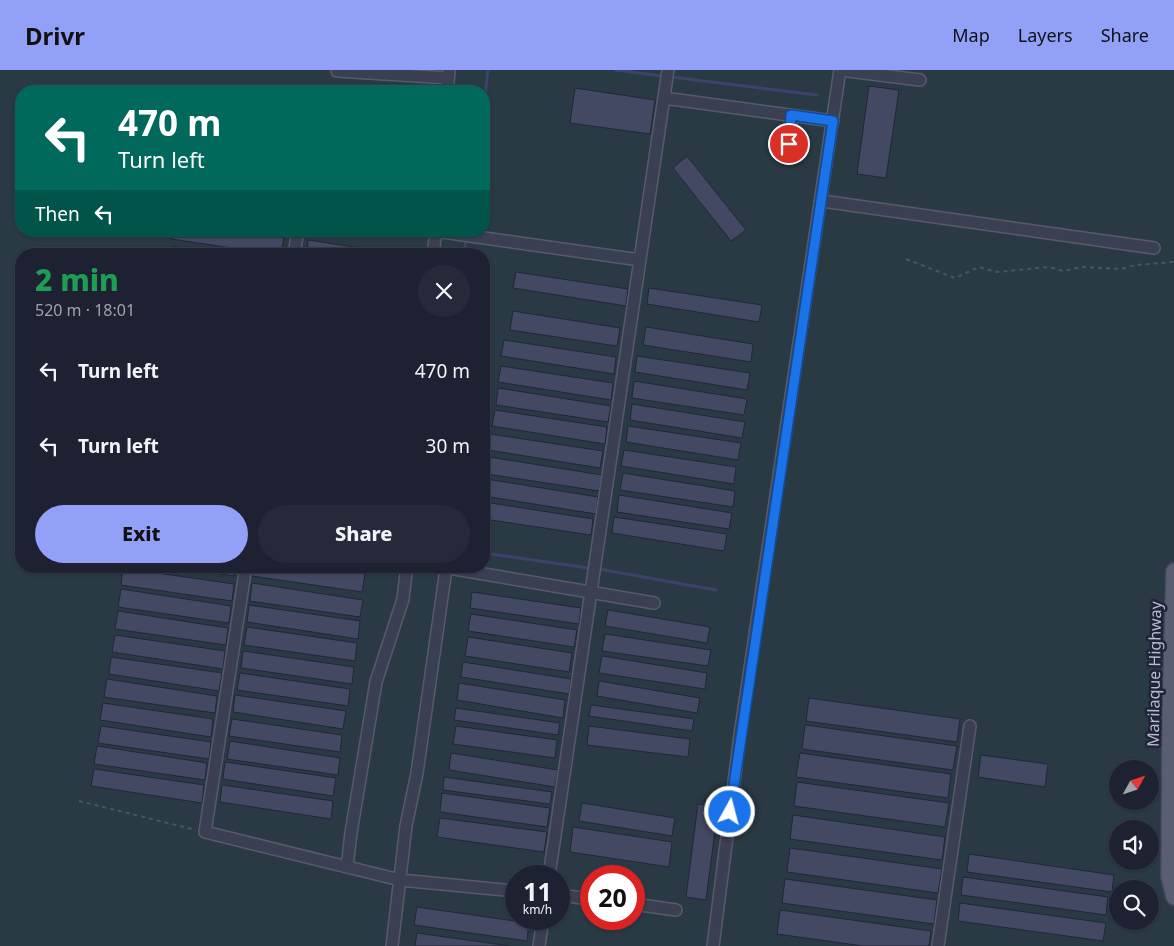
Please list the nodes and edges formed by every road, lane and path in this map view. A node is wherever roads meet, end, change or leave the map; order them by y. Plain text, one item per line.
1 (668, 70) edge
2 (840, 70) edge
3 (337, 71) edge
4 (448, 74) edge
5 (920, 80) dead end
6 (664, 98) junction
7 (791, 115) junction
8 (833, 121) junction
9 (788, 158) dead end
10 (822, 201) junction
11 (478, 237) edge
12 (1154, 248) dead end
13 (906, 259) dead end
14 (640, 260) junction
15 (1174, 262) edge
16 (1174, 571) edge
17 (245, 573) edge
18 (406, 573) edge
19 (441, 573) edge
20 (474, 573) edge
21 (591, 591) junction
22 (654, 603) dead end
23 (970, 726) dead end
24 (79, 801) dead end
25 (205, 832) junction
26 (552, 865) edge
27 (347, 867) junction
28 (400, 880) junction
29 (505, 890) edge
30 (1174, 897) edge
31 (645, 906) edge
32 (676, 910) dead end
33 (541, 930) edge
34 (392, 946) edge
35 (539, 946) edge
36 (713, 946) edge
37 (938, 946) edge

1 - 6 lane
2 - 5 lane
2 - 8 lane
3 - 4 lane
6 - 7 lane
6 - 14 lane
7 - 8 lane
7 - 9 lane
8 - 10 lane
10 - 12 lane
10 - 36 lane
11 - 14 lane
13 - 15 path
14 - 21 lane
16 - 30 main road, Marilaque Highway
17 - 25 lane
18 - 27 lane
19 - 28 lane
20 - 21 lane
21 - 22 lane
21 - 26 lane
23 - 37 lane
24 - 25 path
25 - 27 lane
27 - 28 lane
28 - 29 lane
28 - 34 lane
31 - 32 lane
33 - 35 lane

